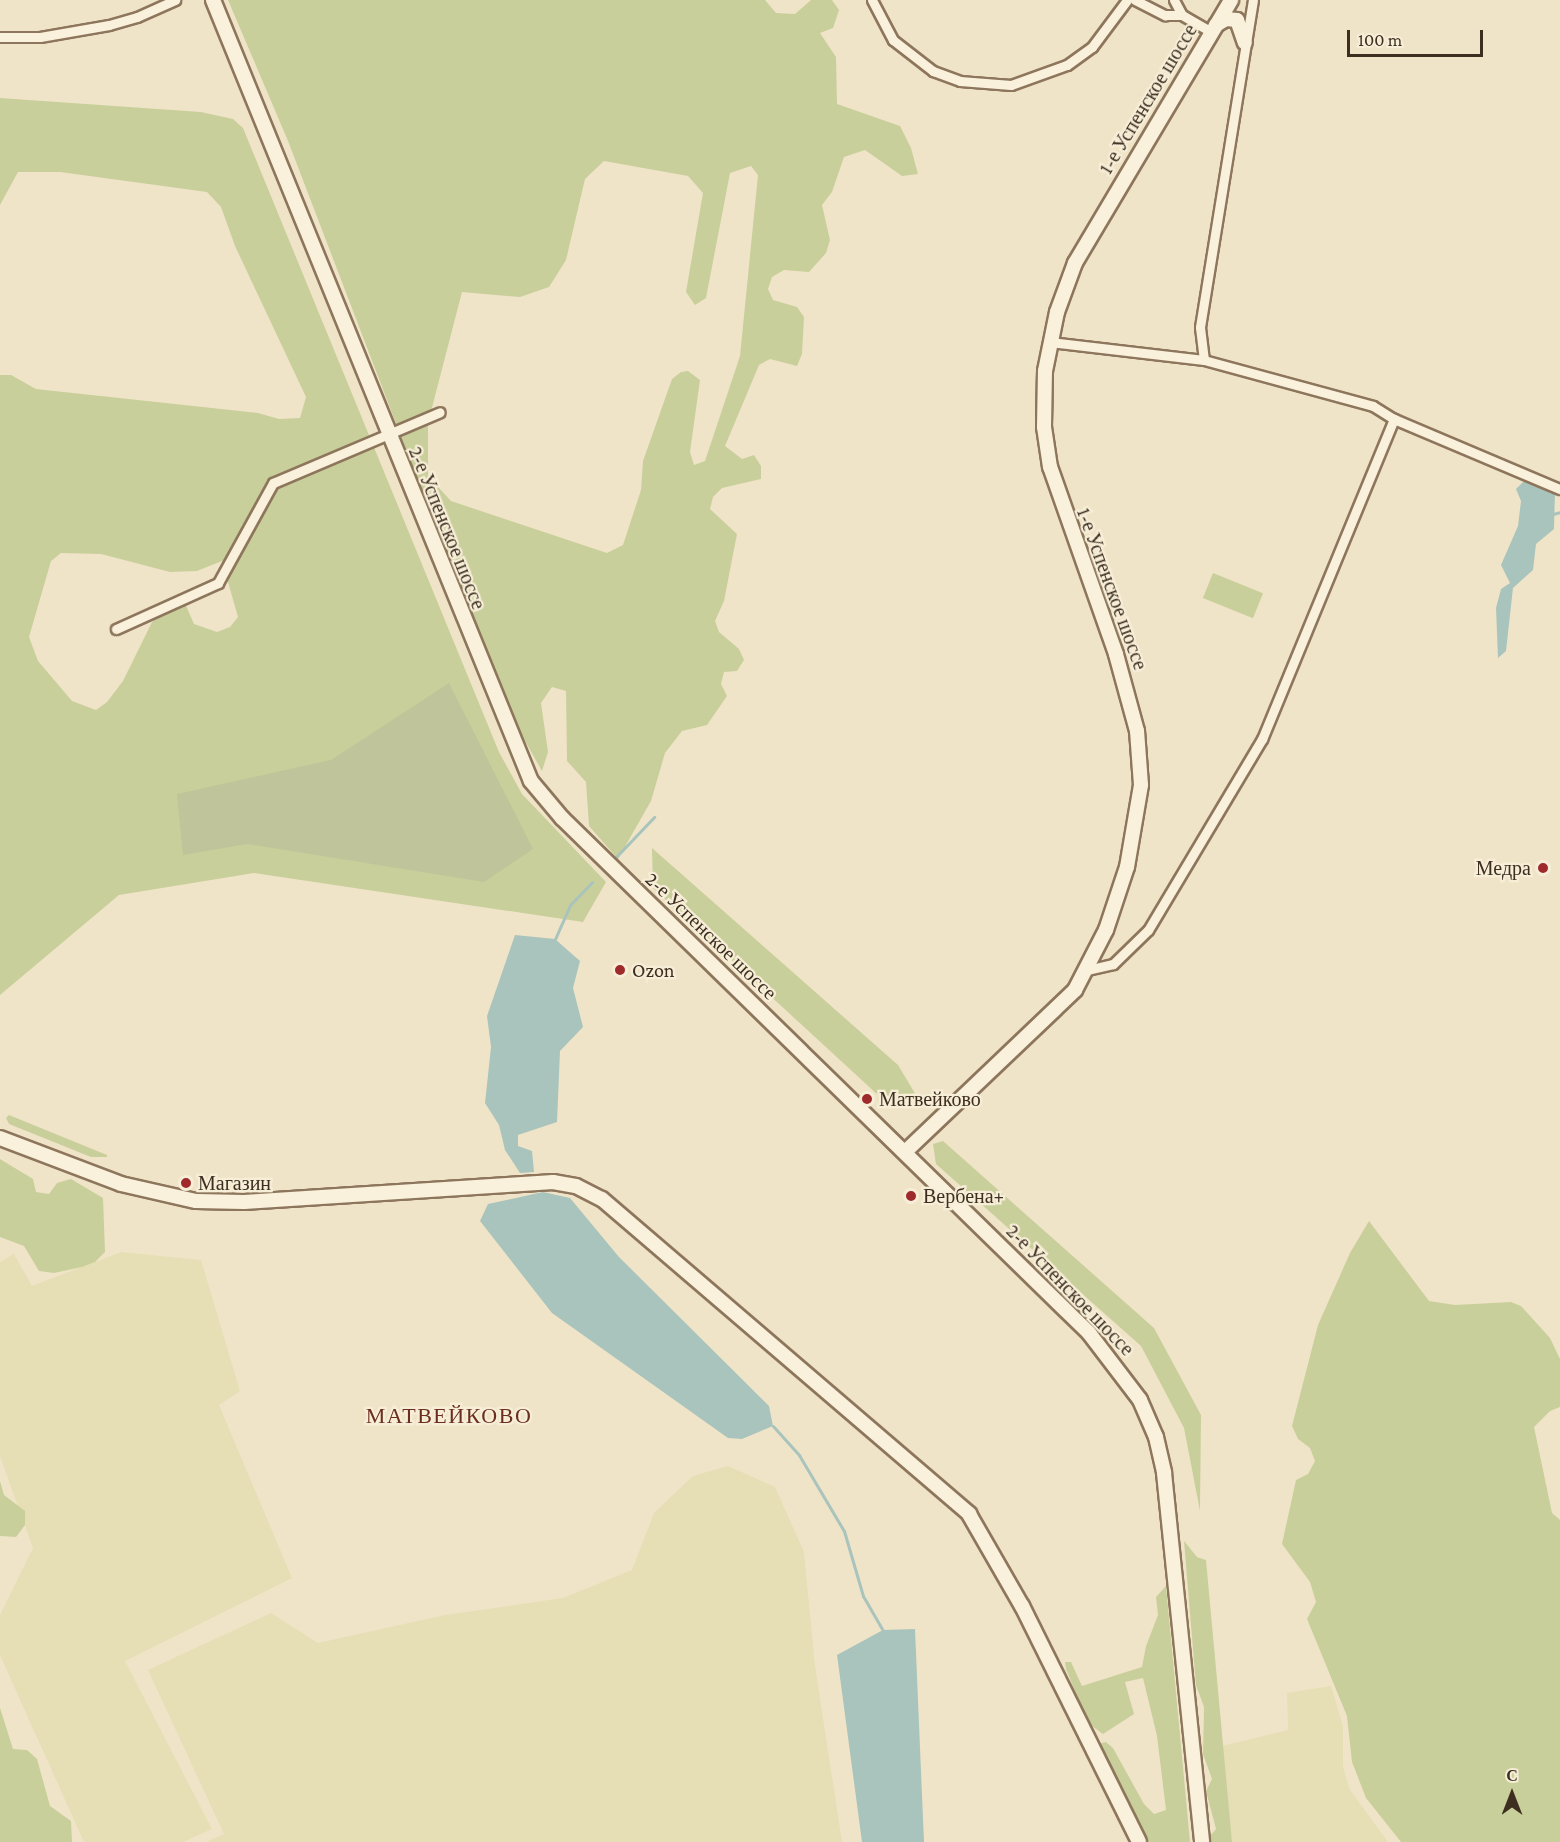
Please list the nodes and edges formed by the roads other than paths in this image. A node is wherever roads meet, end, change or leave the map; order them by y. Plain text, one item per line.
1 (175, 0) edge
2 (213, 0) edge
3 (872, 0) edge
4 (1127, 0) edge
5 (1135, 0) edge
6 (1174, 0) edge
7 (1231, 0) edge
8 (1253, 0) edge
9 (1182, 15) junction
10 (1213, 28) junction
11 (0, 37) edge
12 (1245, 43) junction
13 (1050, 342) junction
14 (1204, 360) junction
15 (440, 412) dead end
16 (1394, 418) junction
17 (388, 435) junction
18 (1560, 489) edge
19 (116, 629) dead end
20 (1088, 970) junction
21 (0, 1138) edge
22 (904, 1152) junction
23 (1139, 1842) edge
24 (1202, 1842) edge

1 - 11 street
2 - 17 main road, 2-е Успенское шоссе
3 - 4 street
5 - 9 street
6 - 9 street
7 - 10 main road, 1-е Успенское шоссе
8 - 12 street
9 - 10 street
10 - 12 main road
10 - 13 main road, 1-е Успенское шоссе
12 - 14 street
13 - 14 street
13 - 20 main road, 1-е Успенское шоссе
14 - 16 street
15 - 17 street
16 - 18 street
16 - 20 street
17 - 19 street
17 - 22 main road, 2-е Успенское шоссе
20 - 22 main road, 1-е Успенское шоссе
21 - 23 main road
22 - 24 main road, 2-е Успенское шоссе

